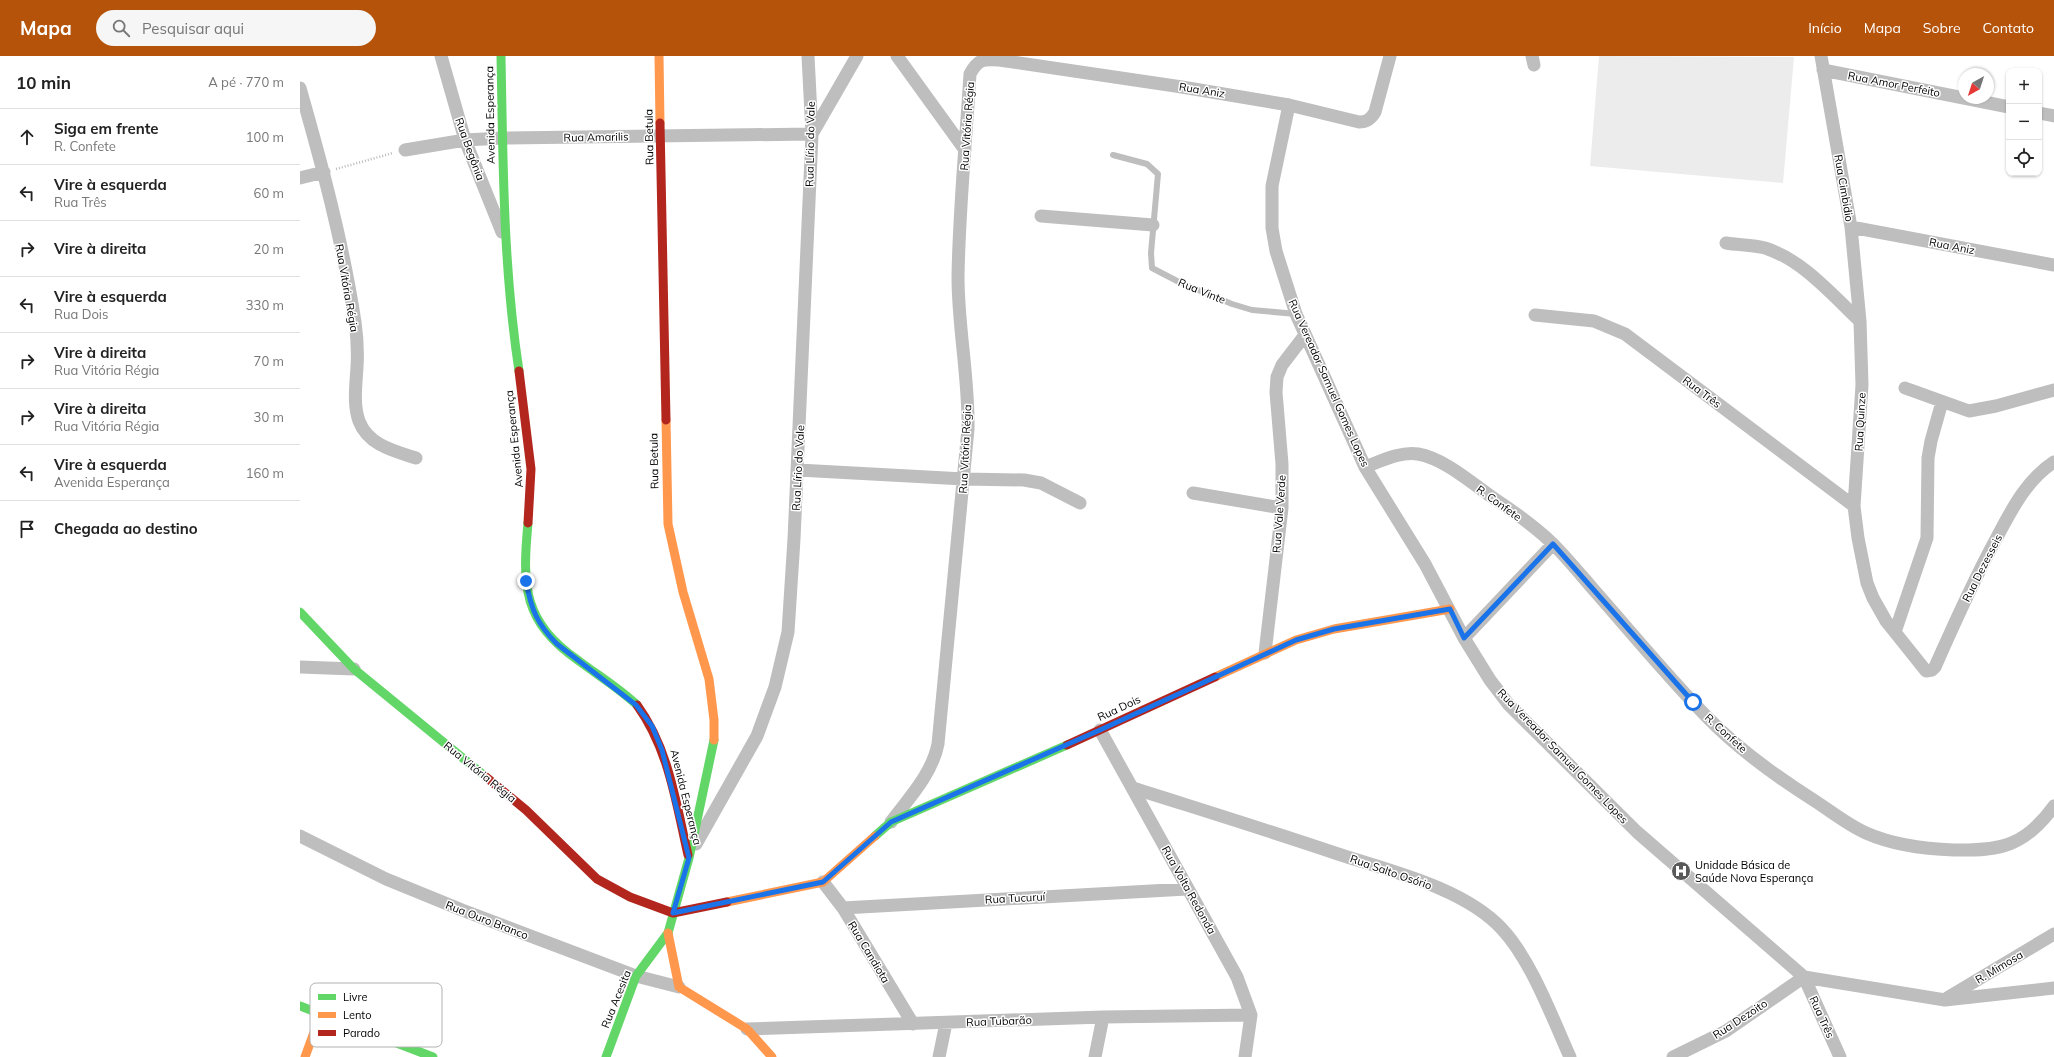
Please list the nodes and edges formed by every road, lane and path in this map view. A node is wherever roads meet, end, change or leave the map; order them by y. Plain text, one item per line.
1 (441, 56) edge
2 (501, 56) edge
3 (659, 56) edge
4 (808, 56) edge
5 (857, 56) edge
6 (897, 56) edge
7 (1390, 56) edge
8 (1821, 56) edge
9 (999, 60) joint
10 (1823, 70) junction
11 (300, 88) edge
12 (1289, 105) junction
13 (2006, 106) edge
14 (2042, 114) edge
15 (2054, 116) edge
16 (812, 134) junction
17 (661, 136) junction
18 (503, 138) junction
19 (465, 140) junction
20 (405, 150) joint
21 (965, 150) junction
22 (1113, 155) dead end
23 (324, 172) junction
24 (300, 178) edge
25 (1041, 216) dead end
26 (1153, 225) junction
27 (1851, 226) junction
28 (505, 239) junction
29 (1726, 243) dead end
30 (2054, 265) edge
31 (1296, 314) junction
32 (1535, 315) dead end
33 (1860, 321) junction
34 (1305, 335) junction
35 (1904, 388) dead end
36 (2054, 390) edge
37 (1942, 402) junction
38 (416, 458) dead end
39 (2054, 462) edge
40 (1364, 467) junction
41 (798, 470) junction
42 (964, 479) junction
43 (1193, 493) dead end
44 (1080, 503) dead end
45 (1854, 506) junction
46 (1282, 508) junction
47 (1553, 544) junction
48 (1450, 609) junction
49 (300, 612) edge
50 (1895, 632) junction
51 (1464, 638) junction
52 (1265, 653) junction
53 (1920, 664) joint
54 (300, 667) edge
55 (354, 669) junction
56 (1100, 730) junction
57 (1133, 788) junction
58 (2054, 806) edge
59 (891, 822) junction
60 (300, 836) edge
61 (689, 858) junction
62 (823, 882) junction
63 (1187, 889) junction
64 (843, 908) junction
65 (673, 913) junction
66 (668, 933) junction
67 (2054, 934) edge
68 (636, 976) junction
69 (1804, 977) junction
70 (679, 987) junction
71 (2054, 988) edge
72 (1944, 1000) junction
73 (300, 1006) edge
74 (310, 1010) edge
75 (1251, 1015) junction
76 (1103, 1017) junction
77 (946, 1023) junction
78 (913, 1024) junction
79 (747, 1029) junction
80 (310, 1042) edge
81 (407, 1047) edge
82 (304, 1057) edge
83 (433, 1057) edge
84 (606, 1057) edge
85 (772, 1057) edge
86 (939, 1057) edge
87 (1094, 1057) edge
88 (1245, 1057) edge
89 (1570, 1057) edge
90 (1673, 1057) edge
91 (1840, 1057) edge

1 - 19 street, Rua Begônia
2 - 18 street, Avenida Esperança
3 - 17 street, Rua Betula
4 - 16 street, Rua Lírio do Vale
5 - 16 street
6 - 21 street
7 - 12 street, Rua Aniz
8 - 10 street, Rua Cimbidio
9 - 12 street, Rua Aniz
9 - 21 street, Rua Vitória Régia
10 - 13 street, Rua Amor Perfeito
10 - 27 street, Rua Cimbidio
11 - 23 street, Rua Vitória Régia
12 - 31 street, Rua Vereador Samuel Gomes Lopes
14 - 15 street
16 - 17 street, Rua Amarilis
16 - 41 street, Rua Lírio do Vale
17 - 18 street, Rua Amarilis
17 - 61 street, Rua Betula
18 - 19 street, Rua Amarilis
18 - 28 street, Avenida Esperança
19 - 20 street, Rua Amarilis
19 - 28 street, Rua Begônia
20 - 23 path
21 - 42 street, Rua Vitória Régia
22 - 26 lane, Rua Vinte
23 - 24 street
23 - 38 street, Rua Vitória Régia
25 - 26 street
26 - 31 lane, Rua Vinte
27 - 30 street, Rua Aniz
27 - 33 street, Rua Cimbidio
28 - 61 street, Avenida Esperança
29 - 33 street
31 - 34 street, Rua Vereador Samuel Gomes Lopes
32 - 45 street, Rua Três
33 - 45 street, Rua Quinze
34 - 40 street, Rua Vereador Samuel Gomes Lopes
34 - 46 street, Rua Vale Verde
35 - 37 street
36 - 37 street
37 - 50 street
39 - 53 street, Rua Dezesseis
40 - 47 street, R. Confete
40 - 48 street, Rua Vereador Samuel Gomes Lopes
41 - 42 street
41 - 61 street, Rua Lírio do Vale
42 - 44 street
42 - 59 street, Rua Vitória Régia
43 - 46 street
45 - 50 street, Rua Quinze
46 - 52 street, Rua Vale Verde
47 - 51 street
47 - 58 street, R. Confete
48 - 51 street, Rua Vereador Samuel Gomes Lopes
48 - 52 street, Rua Dois
49 - 55 street, Rua Vitória Régia
50 - 53 street, Rua Quinze
51 - 69 street, Rua Vereador Samuel Gomes Lopes
52 - 56 street, Rua Dois
54 - 55 street
55 - 65 street, Rua Vitória Régia
56 - 57 street, Rua Volta Redonda
56 - 59 street, Rua Dois
57 - 63 street, Rua Volta Redonda
57 - 89 street, Rua Salto Osório
59 - 62 street, Rua Dois
60 - 68 street, Rua Ouro Branco
61 - 65 street
62 - 64 street, Rua Candiota
62 - 65 street
63 - 64 street, Rua Tucuruí
63 - 75 street, Rua Volta Redonda
64 - 78 street, Rua Candiota
65 - 66 street
66 - 68 street, Rua Acesita
66 - 70 street
67 - 72 street, R. Mimosa
68 - 70 street, Rua Ouro Branco
68 - 84 street, Rua Acesita
69 - 72 street
69 - 90 street, Rua Dezoito
69 - 91 street, Rua Três
70 - 79 street, Rua Ouro Branco
71 - 72 street
73 - 74 street
75 - 76 street, Rua Tubarão
75 - 88 street
76 - 77 street, Rua Tubarão
76 - 87 street
77 - 78 street, Rua Tubarão
77 - 86 street
78 - 79 street, Rua Tubarão
79 - 85 street, Rua Ouro Branco
80 - 82 street
81 - 83 street

